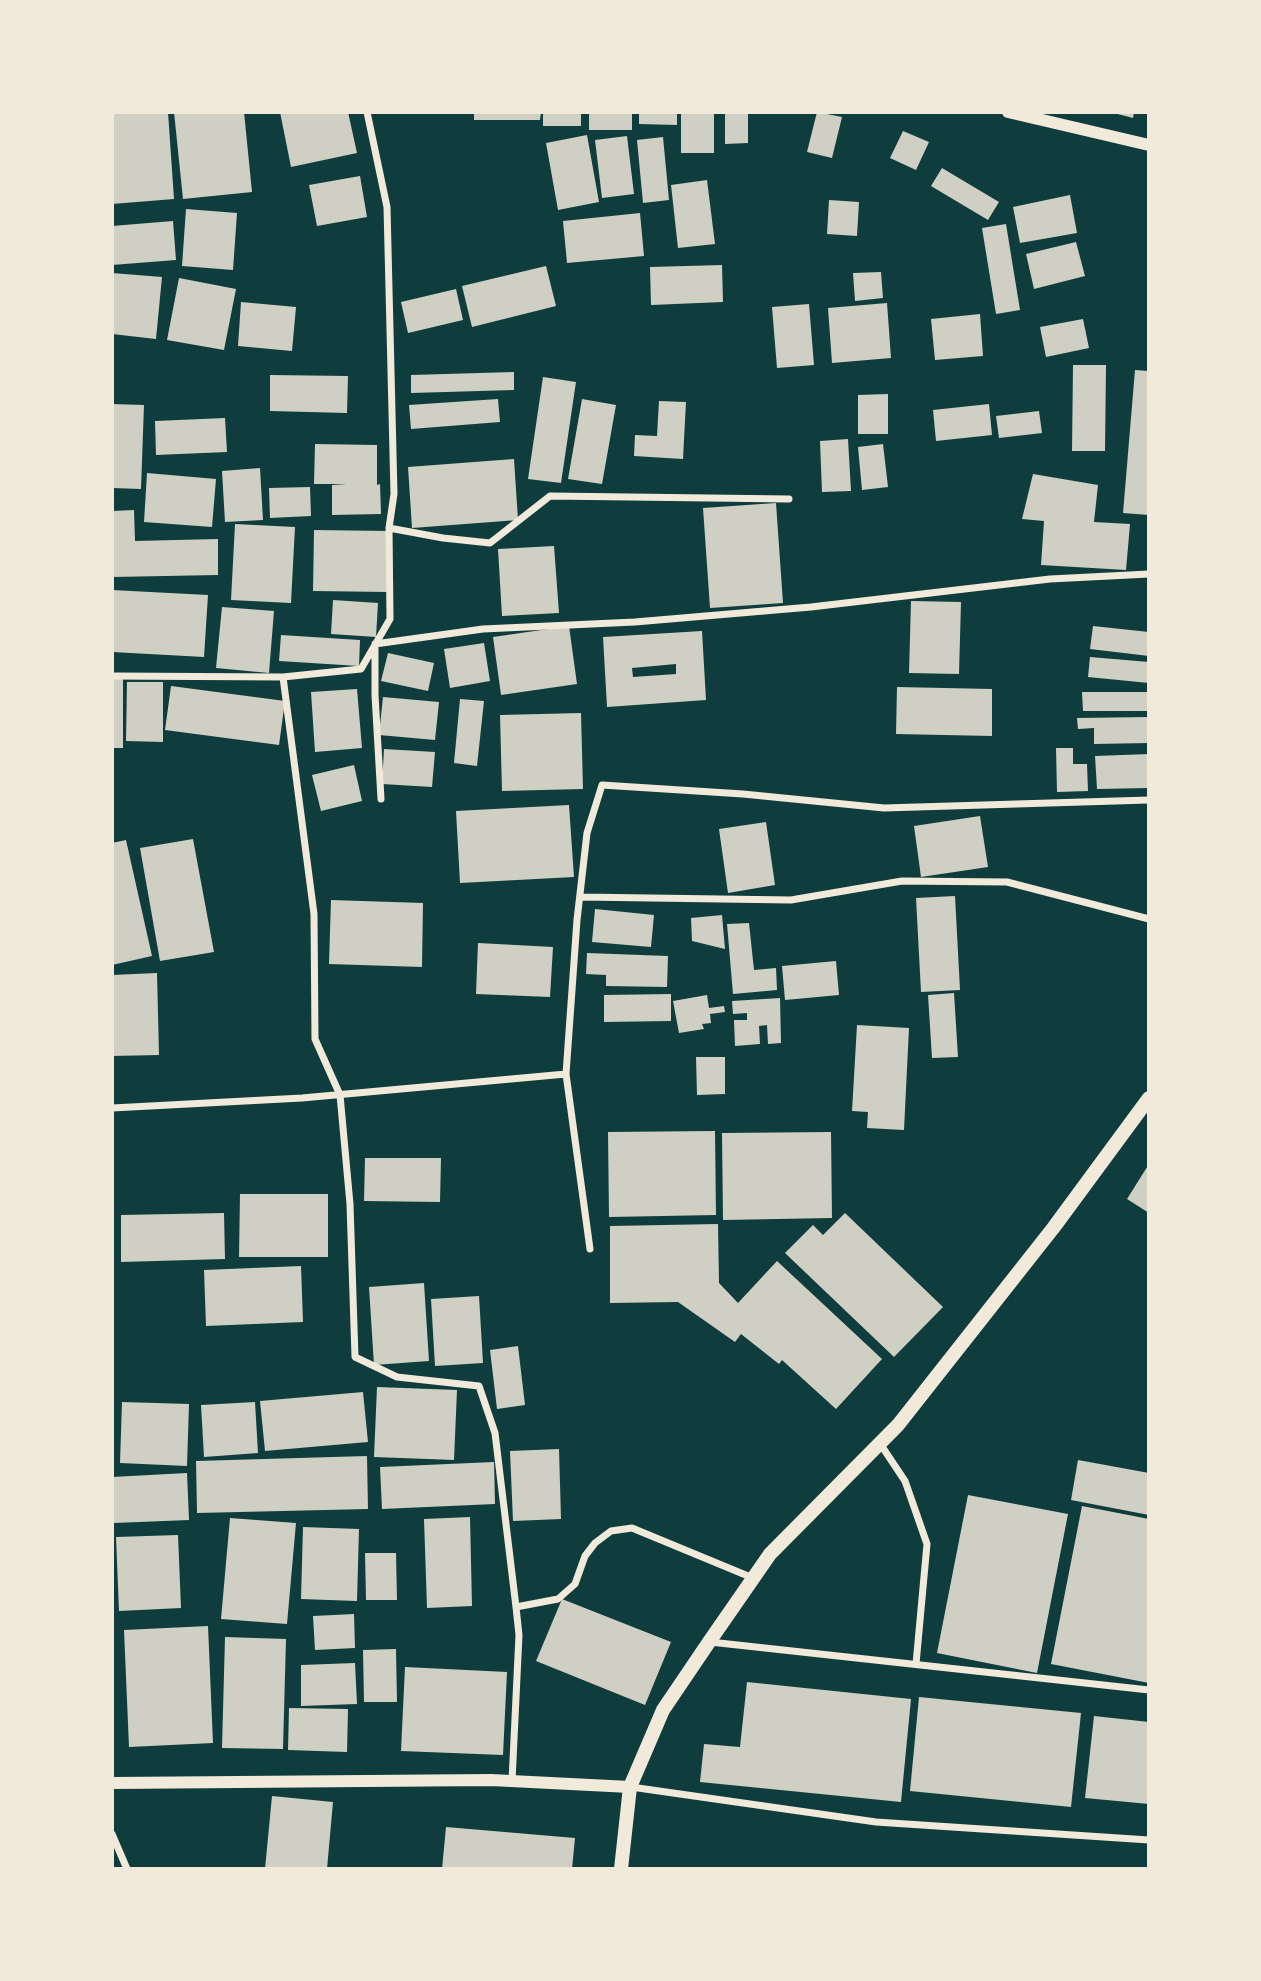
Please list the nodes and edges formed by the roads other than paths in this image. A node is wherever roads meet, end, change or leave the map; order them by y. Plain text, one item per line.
1 (367, 112) edge
2 (1008, 112) edge
3 (1149, 145) edge
4 (789, 499) dead end
5 (389, 528) junction
6 (1149, 574) edge
7 (375, 644) junction
8 (112, 676) edge
9 (284, 677) junction
10 (381, 799) dead end
11 (1149, 800) edge
12 (580, 897) junction
13 (1149, 919) edge
14 (566, 1074) junction
15 (340, 1095) junction
16 (1149, 1098) edge
17 (112, 1108) edge
18 (590, 1249) dead end
19 (881, 1445) junction
20 (753, 1578) junction
21 (516, 1607) junction
22 (709, 1642) junction
23 (916, 1664) junction
24 (1149, 1690) edge
25 (512, 1781) junction
26 (112, 1783) edge
27 (630, 1787) junction
28 (112, 1835) edge
29 (1149, 1840) edge
30 (127, 1869) edge
31 (621, 1869) edge

1 - 5 street
2 - 3 street
4 - 5 street
5 - 7 street
6 - 7 street
7 - 9 street
7 - 10 street
8 - 9 street
9 - 15 street
11 - 12 street
12 - 13 street
12 - 14 street
14 - 15 street
14 - 18 street
15 - 17 street
15 - 21 street
16 - 19 main road
19 - 20 main road
19 - 23 street
20 - 21 street
20 - 22 main road
21 - 25 street
22 - 23 street
22 - 27 main road
23 - 24 street
25 - 26 street
25 - 27 street
27 - 29 street
27 - 31 main road
28 - 30 street

